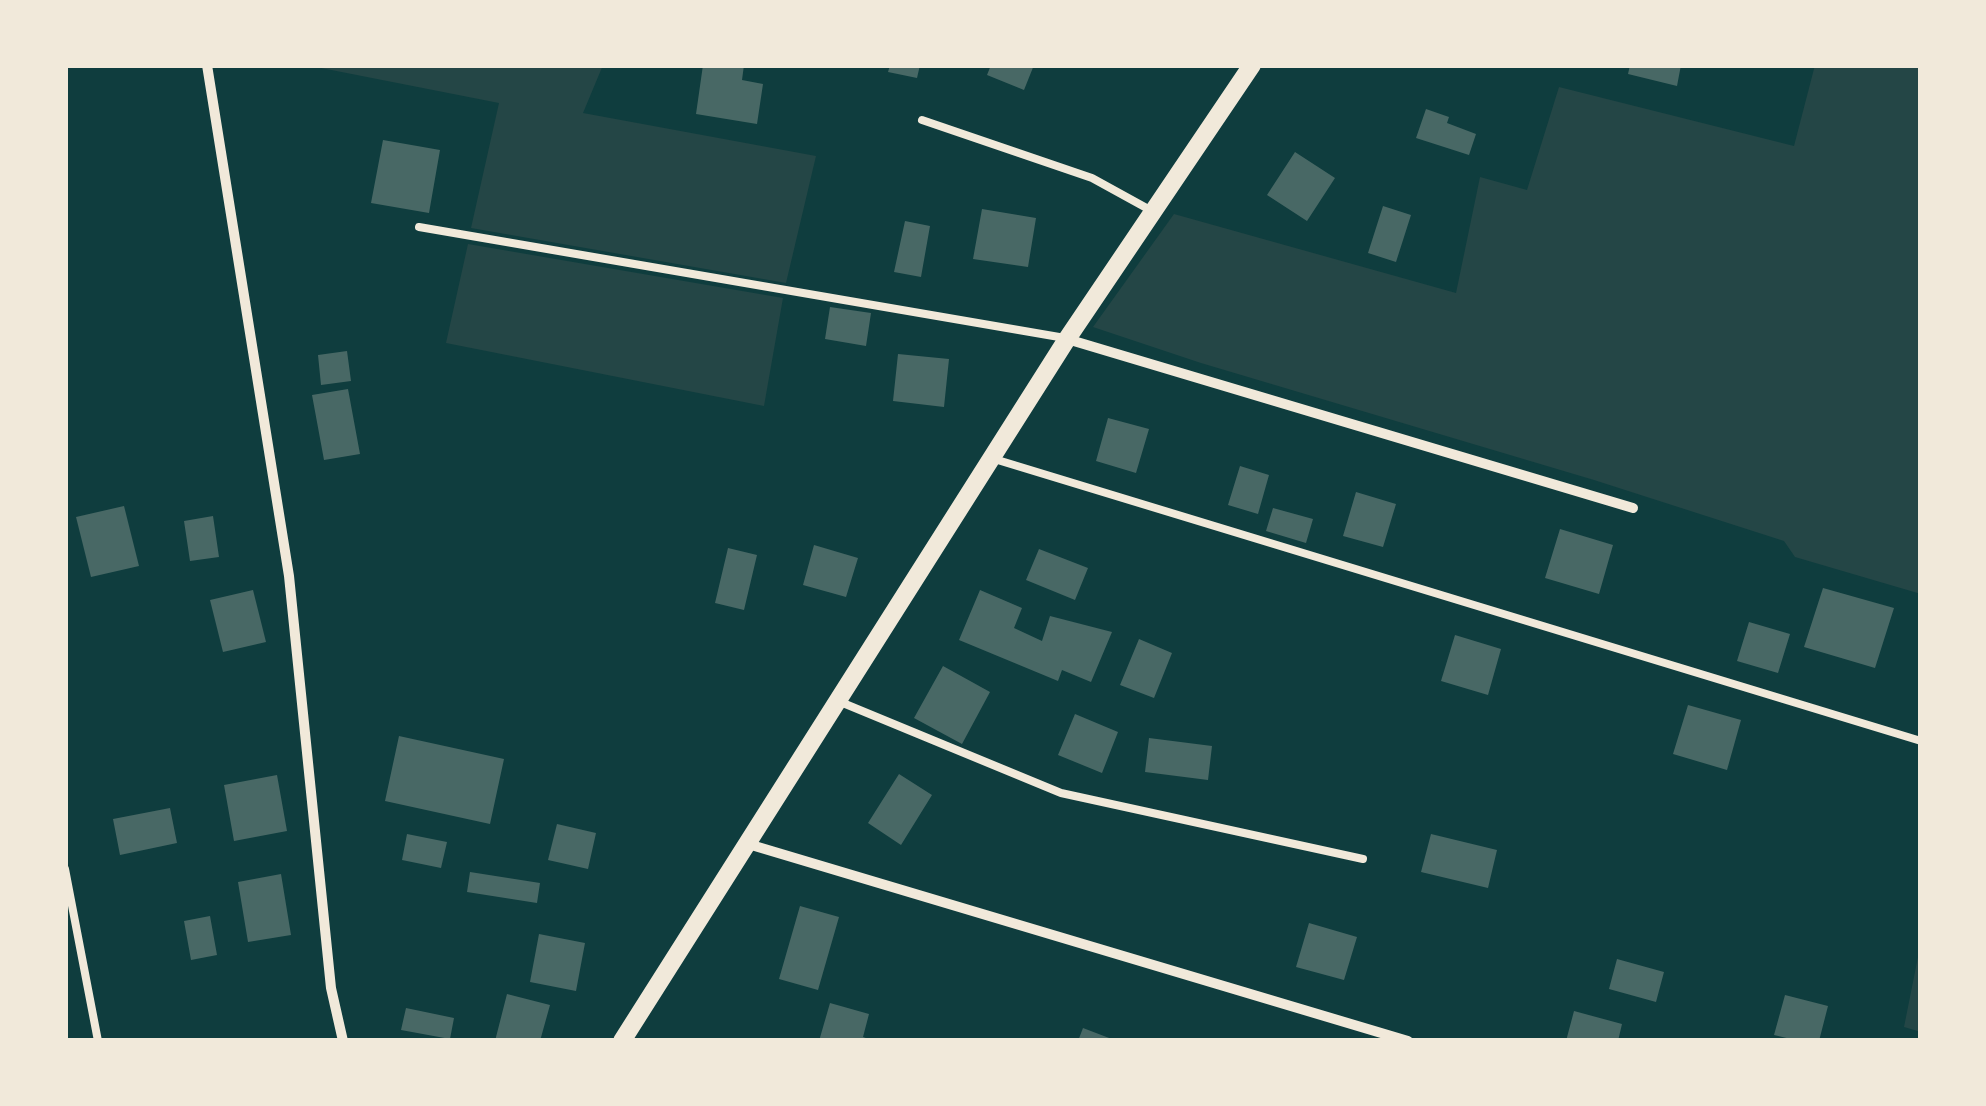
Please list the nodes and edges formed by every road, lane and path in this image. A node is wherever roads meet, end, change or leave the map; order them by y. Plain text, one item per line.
1 (207, 65) edge
2 (1252, 65) edge
3 (922, 120) dead end
4 (1152, 211) junction
5 (419, 227) dead end
6 (1067, 338) junction
7 (991, 458) junction
8 (1633, 508) dead end
9 (838, 701) junction
10 (1921, 741) edge
11 (748, 844) junction
12 (1363, 859) dead end
13 (65, 869) edge
14 (98, 1041) edge
15 (343, 1041) edge
16 (622, 1041) edge
17 (1408, 1041) edge

1 - 15 street
2 - 4 street
3 - 4 lane
4 - 6 street
5 - 6 lane
6 - 7 street
6 - 8 street
7 - 9 street
7 - 10 lane
9 - 11 street
9 - 12 lane
11 - 16 street
11 - 17 street
13 - 14 lane

